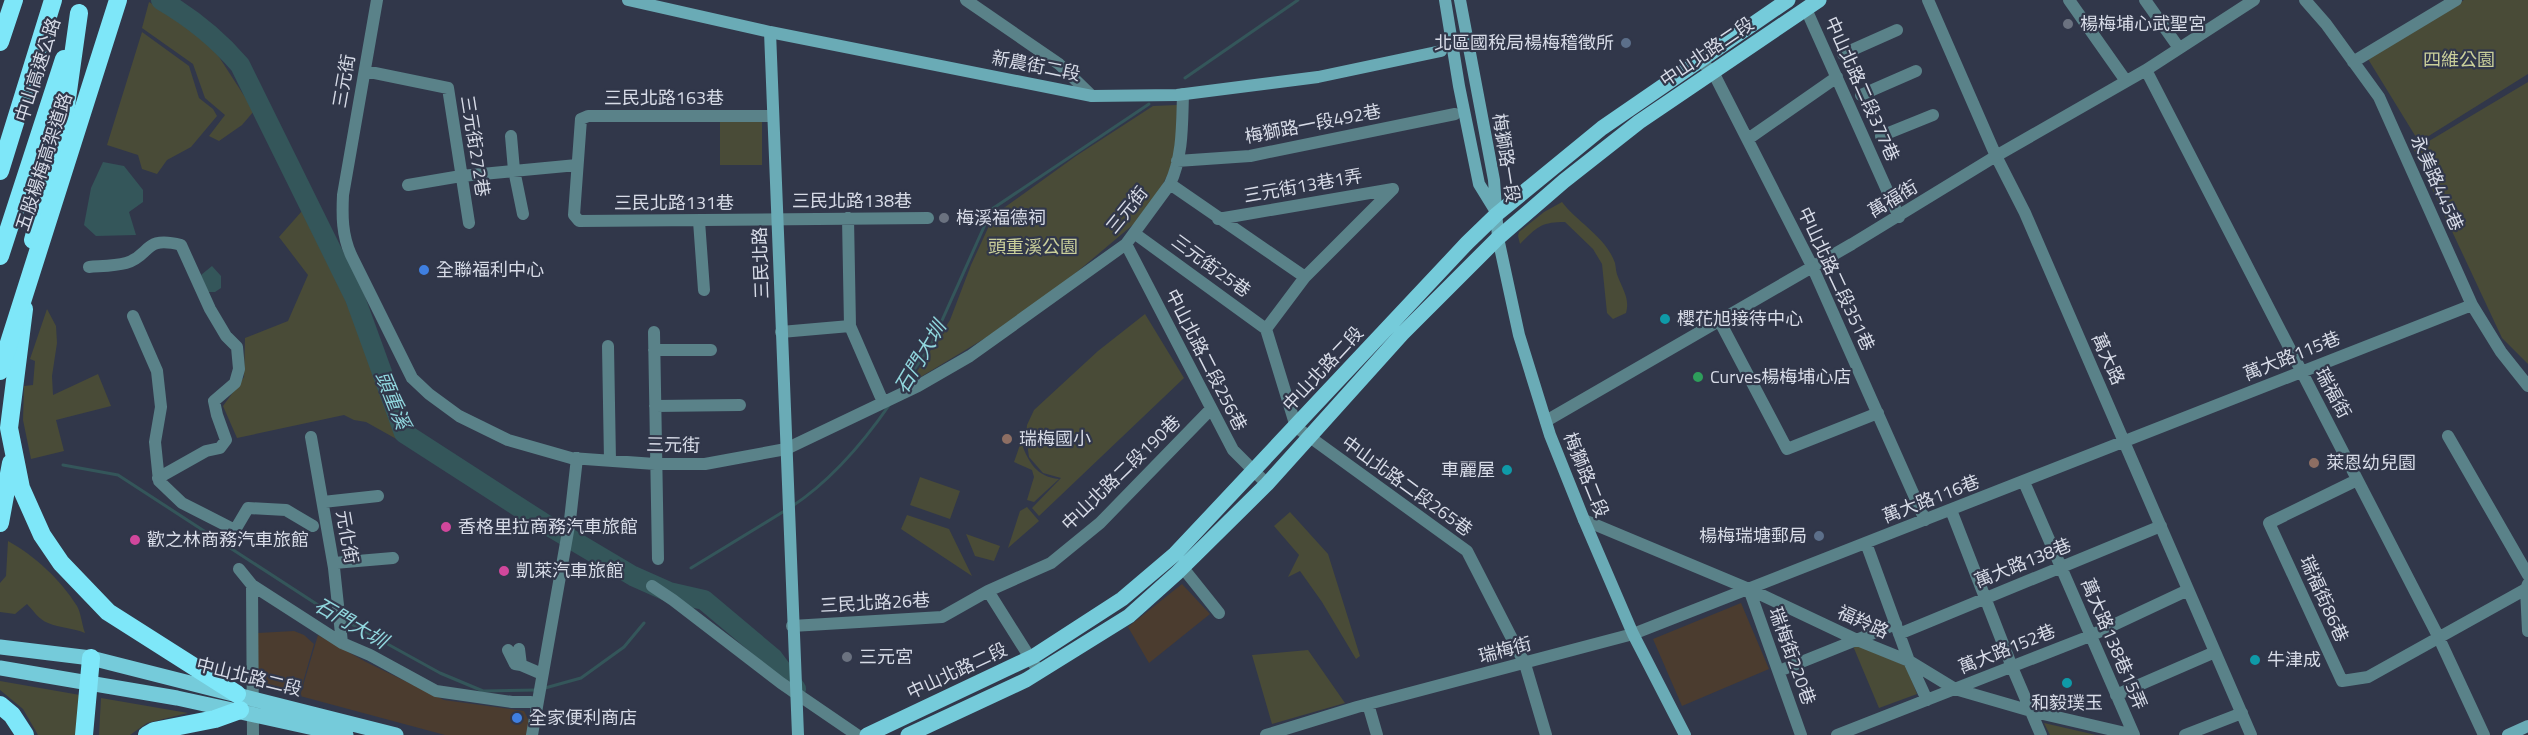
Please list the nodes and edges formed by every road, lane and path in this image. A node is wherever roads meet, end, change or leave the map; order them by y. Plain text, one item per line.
1 (14, 0) edge
2 (53, 0) edge
3 (118, 0) edge
4 (377, 0) edge
5 (628, 0) edge
6 (966, 0) edge
7 (1445, 0) edge
8 (1460, 0) edge
9 (1788, 0) edge
10 (1928, 0) edge
11 (2069, 0) edge
12 (2145, 0) edge
13 (2254, 0) edge
14 (2305, 0) edge
15 (2456, 0) edge
16 (1812, 4) edge
17 (2440, 4) edge
18 (81, 6) edge
19 (1897, 30) dead end
20 (770, 32) junction
21 (0, 42) edge
22 (2179, 48) junction
23 (1441, 51) dead end
24 (1843, 54) dead end
25 (2352, 62) junction
26 (33, 64) junction
27 (1707, 67) junction
28 (2146, 70) junction
29 (365, 71) junction
30 (1916, 71) dead end
31 (1837, 77) junction
32 (2126, 81) junction
33 (1184, 94) junction
34 (1861, 95) dead end
35 (1092, 96) junction
36 (1455, 114) dead end
37 (1933, 115) dead end
38 (772, 116) junction
39 (511, 136) dead end
40 (1881, 136) dead end
41 (0, 138) edge
42 (1748, 139) junction
43 (1996, 156) junction
44 (1178, 161) junction
45 (577, 165) junction
46 (514, 170) junction
47 (0, 171) edge
48 (461, 177) junction
49 (1170, 184) junction
50 (408, 185) dead end
51 (523, 214) dead end
52 (574, 214) joint
53 (1497, 214) junction
54 (1899, 217) junction
55 (848, 218) junction
56 (928, 218) dead end
57 (1218, 219) junction
58 (777, 220) junction
59 (699, 221) junction
60 (469, 223) dead end
61 (1134, 233) junction
62 (1498, 238) junction
63 (1126, 244) junction
64 (0, 256) edge
65 (1812, 266) junction
66 (89, 267) dead end
67 (1305, 277) junction
68 (704, 290) dead end
69 (2472, 305) junction
70 (133, 316) dead end
71 (1719, 321) junction
72 (850, 326) junction
73 (1266, 329) junction
74 (654, 332) dead end
75 (782, 332) junction
76 (608, 346) dead end
77 (654, 350) junction
78 (711, 350) dead end
79 (0, 371) edge
80 (2302, 372) junction
81 (2528, 386) edge
82 (886, 401) junction
83 (740, 405) dead end
84 (655, 406) junction
85 (1211, 409) junction
86 (1878, 413) junction
87 (1546, 421) junction
88 (1296, 427) junction
89 (2448, 436) dead end
90 (311, 437) dead end
91 (1309, 437) junction
92 (2126, 442) junction
93 (786, 449) junction
94 (577, 458) junction
95 (610, 460) junction
96 (655, 464) junction
97 (1255, 471) junction
98 (14, 475) junction
99 (158, 478) junction
100 (2357, 480) junction
101 (2024, 482) junction
102 (1267, 484) junction
103 (378, 496) dead end
104 (323, 502) junction
105 (1951, 510) junction
106 (1584, 520) junction
107 (1926, 520) junction
108 (0, 523) edge
109 (313, 526) dead end
110 (2161, 526) junction
111 (1866, 543) junction
112 (393, 558) dead end
113 (658, 559) dead end
114 (334, 563) junction
115 (2062, 567) junction
116 (1183, 568) junction
117 (239, 569) dead end
118 (2528, 575) edge
119 (252, 585) junction
120 (2527, 587) edge
121 (1749, 589) junction
122 (2188, 590) junction
123 (988, 591) junction
124 (663, 593) dead end
125 (1985, 598) junction
126 (1219, 613) dead end
127 (792, 626) junction
128 (1898, 629) junction
129 (2528, 631) edge
130 (1633, 634) junction
131 (2090, 636) junction
132 (2438, 636) junction
133 (342, 637) junction
134 (1857, 640) junction
135 (0, 646) edge
136 (514, 650) dead end
137 (2215, 652) junction
138 (92, 658) junction
139 (1029, 659) junction
140 (1910, 661) junction
141 (1525, 664) junction
142 (2012, 667) junction
143 (0, 668) edge
144 (1779, 671) junction
145 (1039, 672) junction
146 (542, 676) junction
147 (88, 681) junction
148 (1955, 689) junction
149 (796, 693) junction
150 (2116, 695) junction
151 (535, 700) junction
152 (1927, 700) junction
153 (246, 704) junction
154 (1368, 704) junction
155 (0, 705) edge
156 (2031, 711) junction
157 (2242, 713) junction
158 (2528, 726) edge
159 (25, 735) edge
160 (84, 735) edge
161 (147, 735) edge
162 (253, 735) edge
163 (346, 735) edge
164 (396, 735) edge
165 (532, 735) edge
166 (798, 735) edge
167 (857, 735) edge
168 (867, 735) edge
169 (908, 735) edge
170 (1267, 735) edge
171 (1377, 735) edge
172 (1546, 735) edge
173 (1685, 735) edge
174 (1801, 735) edge
175 (1837, 735) edge
176 (2041, 735) edge
177 (2134, 735) edge
178 (2185, 735) edge
179 (2251, 735) edge
180 (2484, 735) edge
181 (2508, 735) edge

1 - 21 highway
2 - 26 highway, 中山高速公路
3 - 79 highway, 五股楊梅高架道路, bridge
4 - 29 street, 三元街
5 - 20 street, 新農街二段
6 - 35 street
7 - 53 street, 梅獅路一段
8 - 53 street, 梅獅路一段
9 - 27 main road, 中山北路二段
10 - 43 street, 萬大路
11 - 32 street
12 - 22 street
13 - 22 street, 萬福街
14 - 25 street, 永美路445巷
15 - 17 street
16 - 27 main road, 中山北路二段
16 - 31 street, 中山北路二段377巷
17 - 25 street
18 - 64 highway, 中山高速公路
18 - 98 highway
19 - 24 street
20 - 35 street, 新農街二段
20 - 38 street, 三民北路
22 - 28 street, 萬福街
23 - 33 street, 新農街二段
25 - 69 street, 永美路445巷
26 - 41 highway
26 - 47 highway, 中山高速公路
27 - 42 street, 中山北路二段351巷
27 - 53 main road, 中山北路二段
27 - 62 main road, 中山北路二段
28 - 32 street, 萬福街
28 - 80 street, 瑞福街
29 - 48 street, 三元街272巷
29 - 94 street, 三元街
30 - 34 street
31 - 42 street
31 - 54 street, 中山北路二段377巷
32 - 43 street, 萬福街
33 - 35 street, 新農街二段
33 - 44 street, 三元街
36 - 44 street, 梅獅路一段492巷
37 - 40 street
38 - 45 street, 三民北路163巷
38 - 58 street, 三民北路
39 - 46 street
42 - 65 street, 中山北路二段351巷
43 - 54 street, 萬福街
43 - 92 street, 萬大路
44 - 49 street, 三元街
45 - 46 street
45 - 52 street, 三民北路163巷
46 - 48 street
46 - 51 street
48 - 50 street
48 - 60 street, 三元街272巷
49 - 57 street
49 - 61 street, 三元街
52 - 59 street, 三民北路131巷
53 - 62 street, 梅獅路二段
53 - 88 main road, 中山北路二段
54 - 65 street, 萬福街
55 - 56 street, 三民北路138巷
55 - 58 street, 三民北路138巷
55 - 72 street
57 - 67 street
57 - 67 street, 三元街13巷1弄
58 - 59 street, 三民北路131巷
58 - 75 street, 三民北路
59 - 68 street
61 - 63 street, 三元街
61 - 73 street, 三元街25巷
62 - 87 street, 梅獅路二段
62 - 91 main road, 中山北路二段
63 - 82 street, 三元街
63 - 85 street, 中山北路二段256巷
65 - 71 street, 萬福街
65 - 86 street, 中山北路二段351巷
66 - 99 street
67 - 73 street
69 - 80 street, 萬大路115巷
69 - 81 street, 永美路445巷
70 - 99 street
71 - 86 street
71 - 87 street, 萬福街
72 - 75 street
72 - 82 street
73 - 88 street
74 - 77 street
75 - 93 street, 三民北路
76 - 95 street
77 - 78 street
77 - 84 street
80 - 92 street, 萬大路115巷
80 - 100 street, 瑞福街
82 - 93 street, 三元街
83 - 84 street
84 - 96 street
85 - 97 street, 中山北路二段256巷
85 - 123 street, 中山北路二段190巷
86 - 107 street, 中山北路二段351巷
87 - 106 street, 梅獅路二段
88 - 91 street, 中山北路二段265巷
88 - 97 main road, 中山北路二段
89 - 118 street
90 - 104 street, 元化街
91 - 102 main road, 中山北路二段
91 - 141 street, 中山北路二段265巷
92 - 101 street, 萬大路116巷
92 - 110 street, 萬大路
93 - 96 street, 三元街
93 - 127 street, 三民北路
94 - 95 street, 三元街
94 - 146 street
95 - 96 street, 三元街
96 - 113 street
97 - 102 street, 中山北路二段256巷
97 - 139 main road, 中山北路二段
98 - 108 highway
98 - 153 highway
99 - 109 street
100 - 132 street, 瑞福街
100 - 132 street, 瑞福街86巷
101 - 105 street, 萬大路116巷
101 - 115 street, 萬大路138巷15弄
102 - 116 main road, 中山北路二段
103 - 104 street
104 - 114 street, 元化街
105 - 107 street, 萬大路116巷
105 - 125 street
106 - 121 street, 福羚路
106 - 130 street, 梅獅路二段
107 - 111 street, 萬大路116巷
110 - 115 street, 萬大路138巷
110 - 122 street, 萬大路
111 - 121 street, 萬大路116巷
111 - 128 street
112 - 114 street
114 - 133 street, 元化街
115 - 125 street, 萬大路138巷
115 - 131 street, 萬大路138巷15弄
116 - 126 street
116 - 145 main road, 中山北路二段
117 - 119 street
119 - 133 street
119 - 153 street
120 - 129 street
120 - 132 street
121 - 130 street, 瑞梅街
121 - 134 street, 福羚路
121 - 144 street, 瑞梅街220巷
122 - 131 street, 萬大路152巷
122 - 137 street, 萬大路
123 - 127 street, 三民北路26巷
123 - 139 street
124 - 149 street
125 - 128 street, 萬大路138巷
125 - 142 street
127 - 149 street
128 - 134 street, 萬大路138巷
128 - 140 street
130 - 141 street, 瑞梅街
130 - 173 street, 梅獅路二段
131 - 142 street, 萬大路152巷
131 - 150 street, 萬大路138巷15弄
132 - 180 street, 瑞福街
133 - 151 street
134 - 140 street, 福羚路
134 - 144 street, 萬大路138巷
135 - 138 main road, 中山北路二段
136 - 146 street
137 - 150 street
137 - 157 street, 萬大路
138 - 147 highway
138 - 153 main road, 中山北路二段
139 - 145 street
139 - 168 main road, 中山北路二段
140 - 148 street, 福羚路
140 - 152 street
141 - 154 street, 瑞梅街
141 - 172 street, 中山北路二段265巷
142 - 148 street, 萬大路152巷
142 - 156 street
143 - 147 main road, 中山北路二段
144 - 174 street, 瑞梅街220巷
145 - 169 main road, 中山北路二段
146 - 151 street
147 - 153 main road, 中山北路二段
147 - 160 highway
148 - 152 street, 萬大路152巷
148 - 156 street, 福羚路
149 - 166 street
149 - 167 street
150 - 177 street, 萬大路138巷15弄
151 - 165 street
152 - 175 street, 萬大路152巷
153 - 161 highway
153 - 162 street
153 - 163 main road, 中山北路二段
153 - 164 main road, 中山北路二段
154 - 170 street, 瑞梅街
154 - 171 street
155 - 159 highway
156 - 176 street
156 - 177 street, 福羚路
157 - 178 street
157 - 179 street, 萬大路
158 - 181 street

